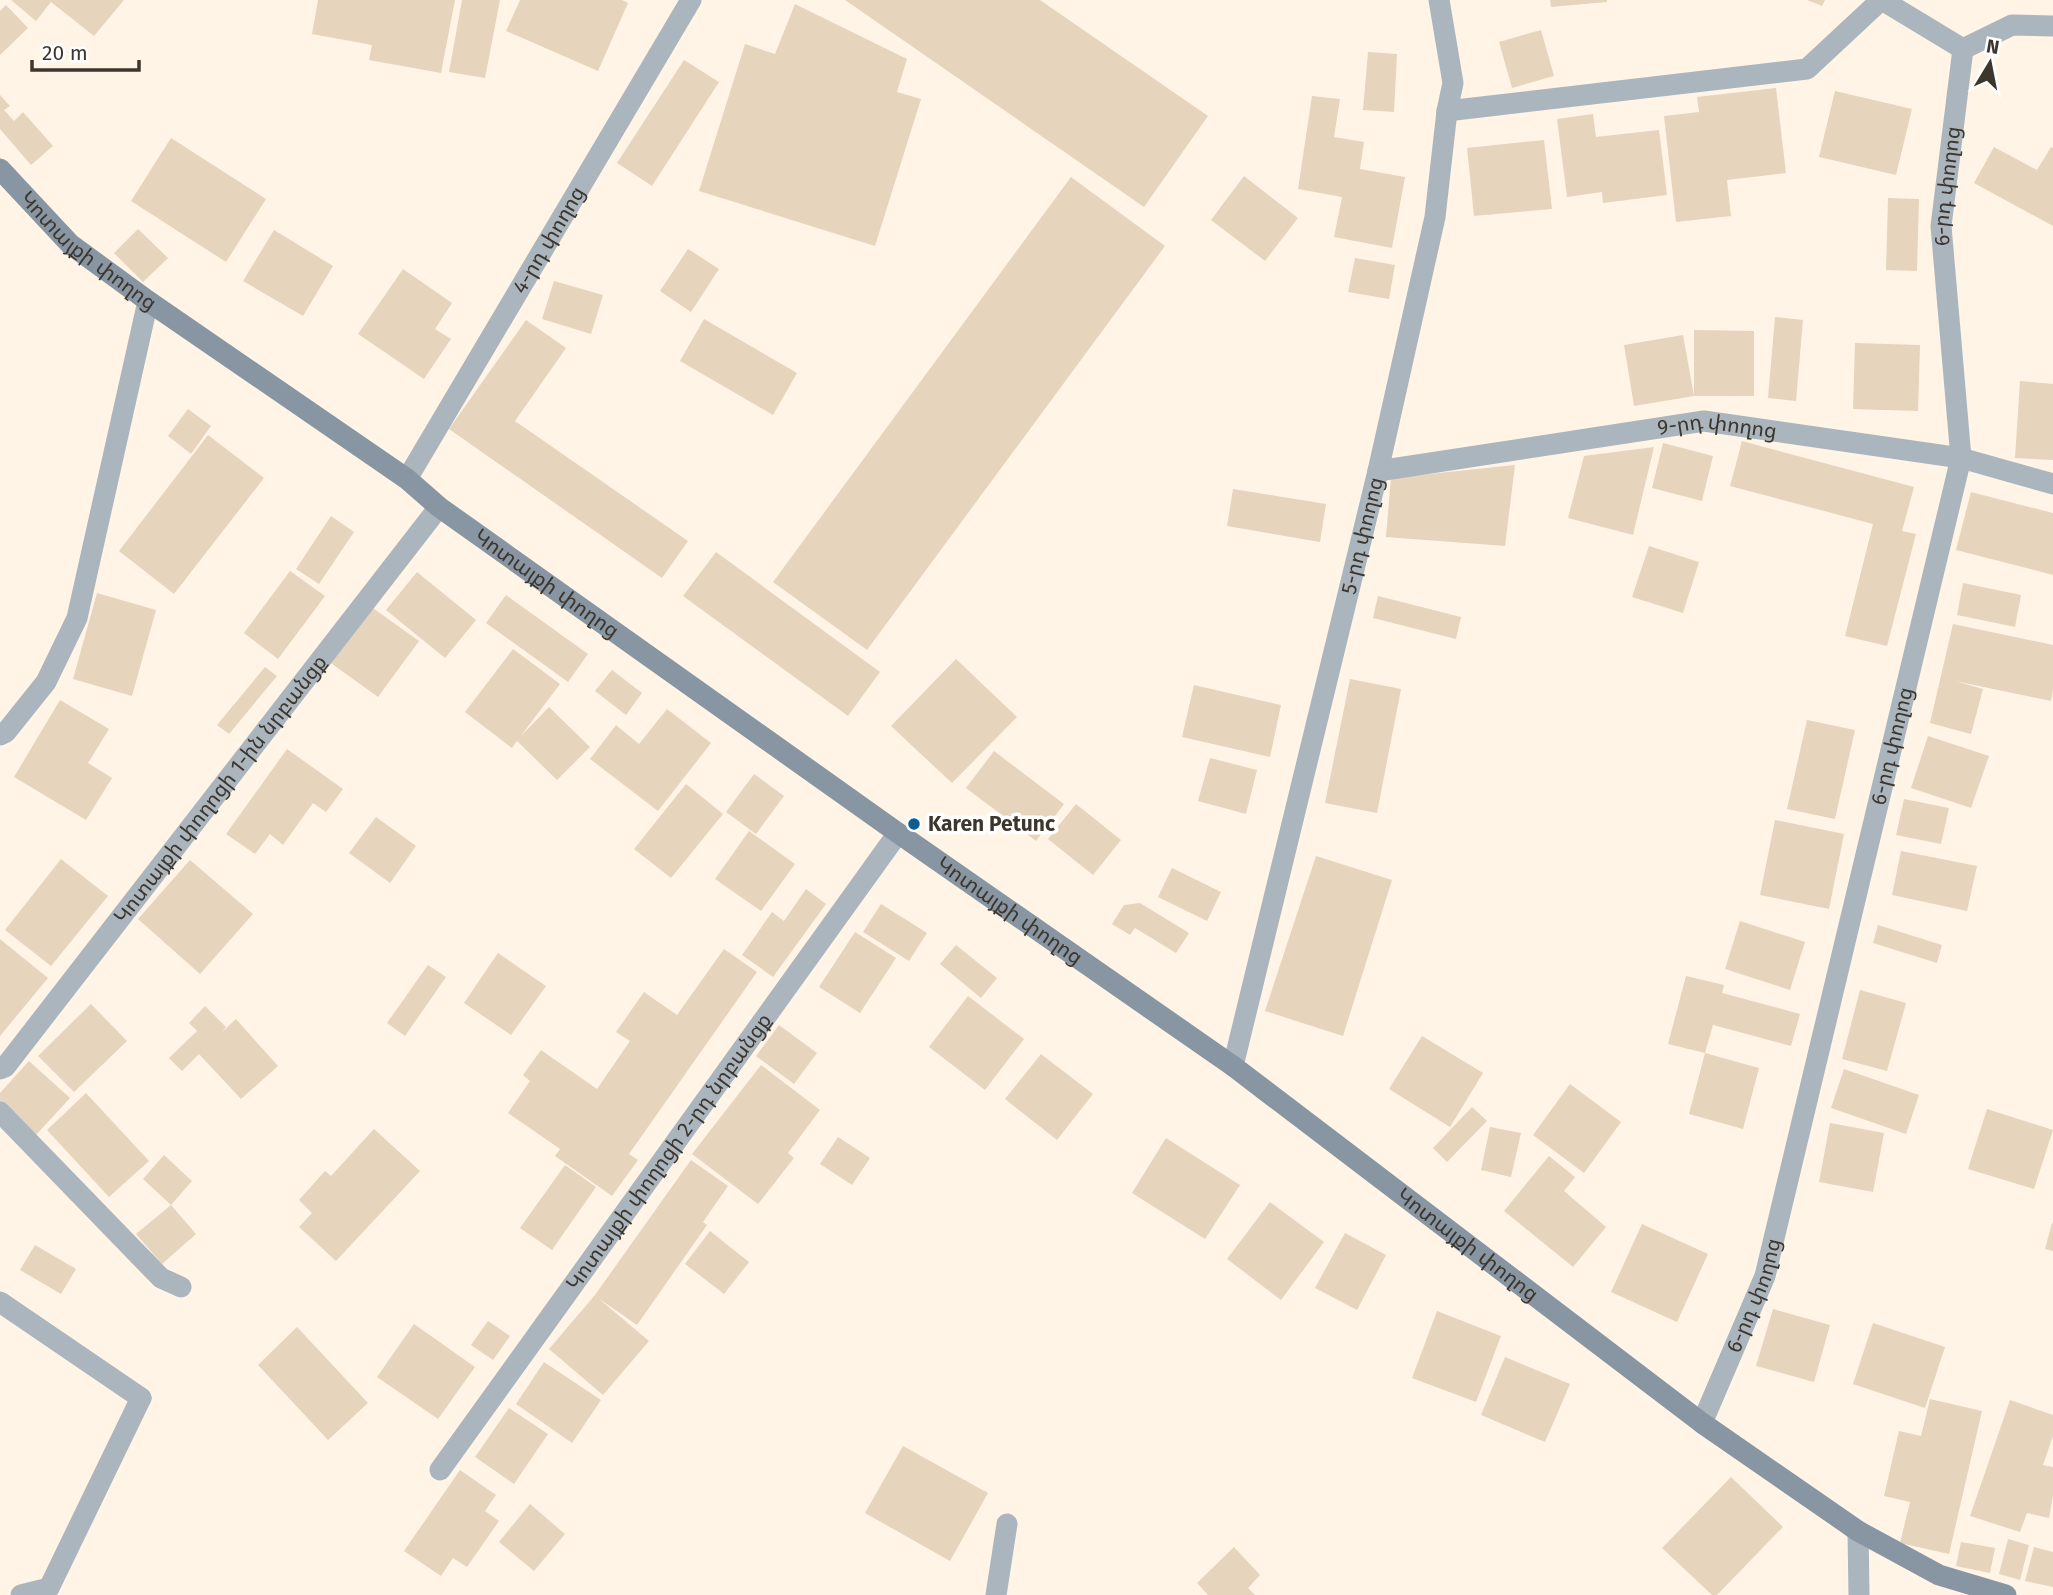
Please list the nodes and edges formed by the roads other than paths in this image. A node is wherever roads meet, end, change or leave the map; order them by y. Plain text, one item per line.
1 (691, 0) edge
2 (1439, 0) edge
3 (1881, 0) edge
4 (2053, 26) edge
5 (1963, 49) junction
6 (1447, 111) junction
7 (0, 169) edge
8 (148, 301) junction
9 (1961, 458) junction
10 (1378, 471) junction
11 (407, 479) junction
12 (2053, 484) edge
13 (439, 507) junction
14 (0, 735) edge
15 (898, 833) junction
16 (1233, 1066) junction
17 (0, 1069) edge
18 (0, 1112) edge
19 (181, 1287) dead end
20 (0, 1302) edge
21 (1702, 1423) junction
22 (440, 1470) dead end
23 (1007, 1524) dead end
24 (1858, 1531) junction
25 (21, 1595) edge
26 (996, 1595) edge
27 (1859, 1595) edge
28 (2006, 1595) edge

1 - 11 street, 4-րդ փողոց
2 - 6 street, 5-րդ փողոց
3 - 5 street
3 - 6 street
4 - 5 street
5 - 9 street, 6-րդ փողոց
6 - 10 street, 5-րդ փողոց
7 - 8 main road, Կոտայքի փողոց
8 - 11 main road, Կոտայքի փողոց
8 - 14 street
9 - 10 street, 9-րդ փողոց
9 - 12 street, 9-րդ փողոց
9 - 21 street, 6-րդ փողոց
10 - 16 street, 5-րդ փողոց
11 - 13 main road, Կոտայքի փողոց
13 - 15 main road, Կոտայքի փողոց
13 - 17 street, Կոտայքի փողոցի 1-ին նրբանցք
15 - 16 main road, Կոտայքի փողոց
15 - 22 street, Կոտայքի փողոցի 2-րդ նրբանցք
16 - 21 main road, Կոտայքի փողոց
18 - 19 street
20 - 25 street
21 - 24 main road, Կոտայքի փողոց
23 - 26 street
24 - 27 street
24 - 28 main road, Կոտայքի փողոց

